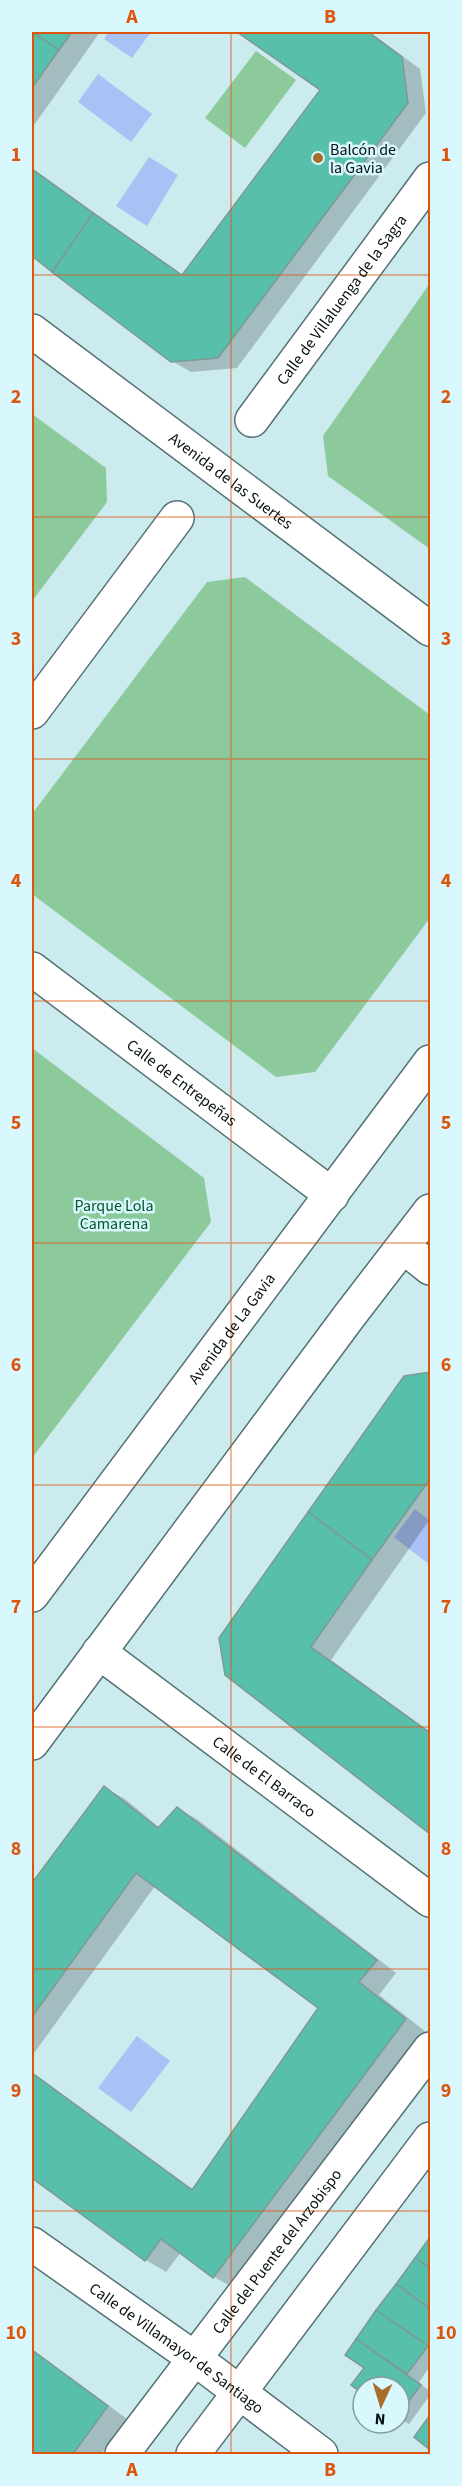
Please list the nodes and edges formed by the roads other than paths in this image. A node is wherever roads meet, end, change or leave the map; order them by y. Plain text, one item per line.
1 (430, 179) edge
2 (32, 331) edge
3 (252, 420) dead end
4 (177, 518) dead end
5 (430, 629) edge
6 (32, 712) edge
7 (32, 969) edge
8 (430, 1062) edge
9 (332, 1195) junction
10 (430, 1211) edge
11 (404, 1248) junction
12 (430, 1268) edge
13 (32, 1595) edge
14 (99, 1652) junction
15 (32, 1743) edge
16 (430, 1900) edge
17 (430, 2049) edge
18 (430, 2139) edge
19 (32, 2244) edge
20 (194, 2358) junction
21 (240, 2392) junction
22 (122, 2454) edge
23 (194, 2454) edge
24 (321, 2454) edge

1 - 3 street, Calle de Villaluenga de la Sagra
2 - 5 street, Avenida de las Suertes
4 - 6 street
7 - 9 street, Calle de Entrepeñas
8 - 9 street, Avenida de La Gavia
9 - 13 street, Avenida de La Gavia
10 - 11 street
11 - 12 street
11 - 14 street
14 - 15 street
14 - 16 street, Calle de El Barraco
17 - 20 street, Calle del Puente del Arzobispo
18 - 21 street
19 - 20 street, Calle de Villamayor de Santiago
20 - 21 street, Calle de Villamayor de Santiago
20 - 22 street, Calle del Puente del Arzobispo
21 - 23 street
21 - 24 street, Calle de Villamayor de Santiago

